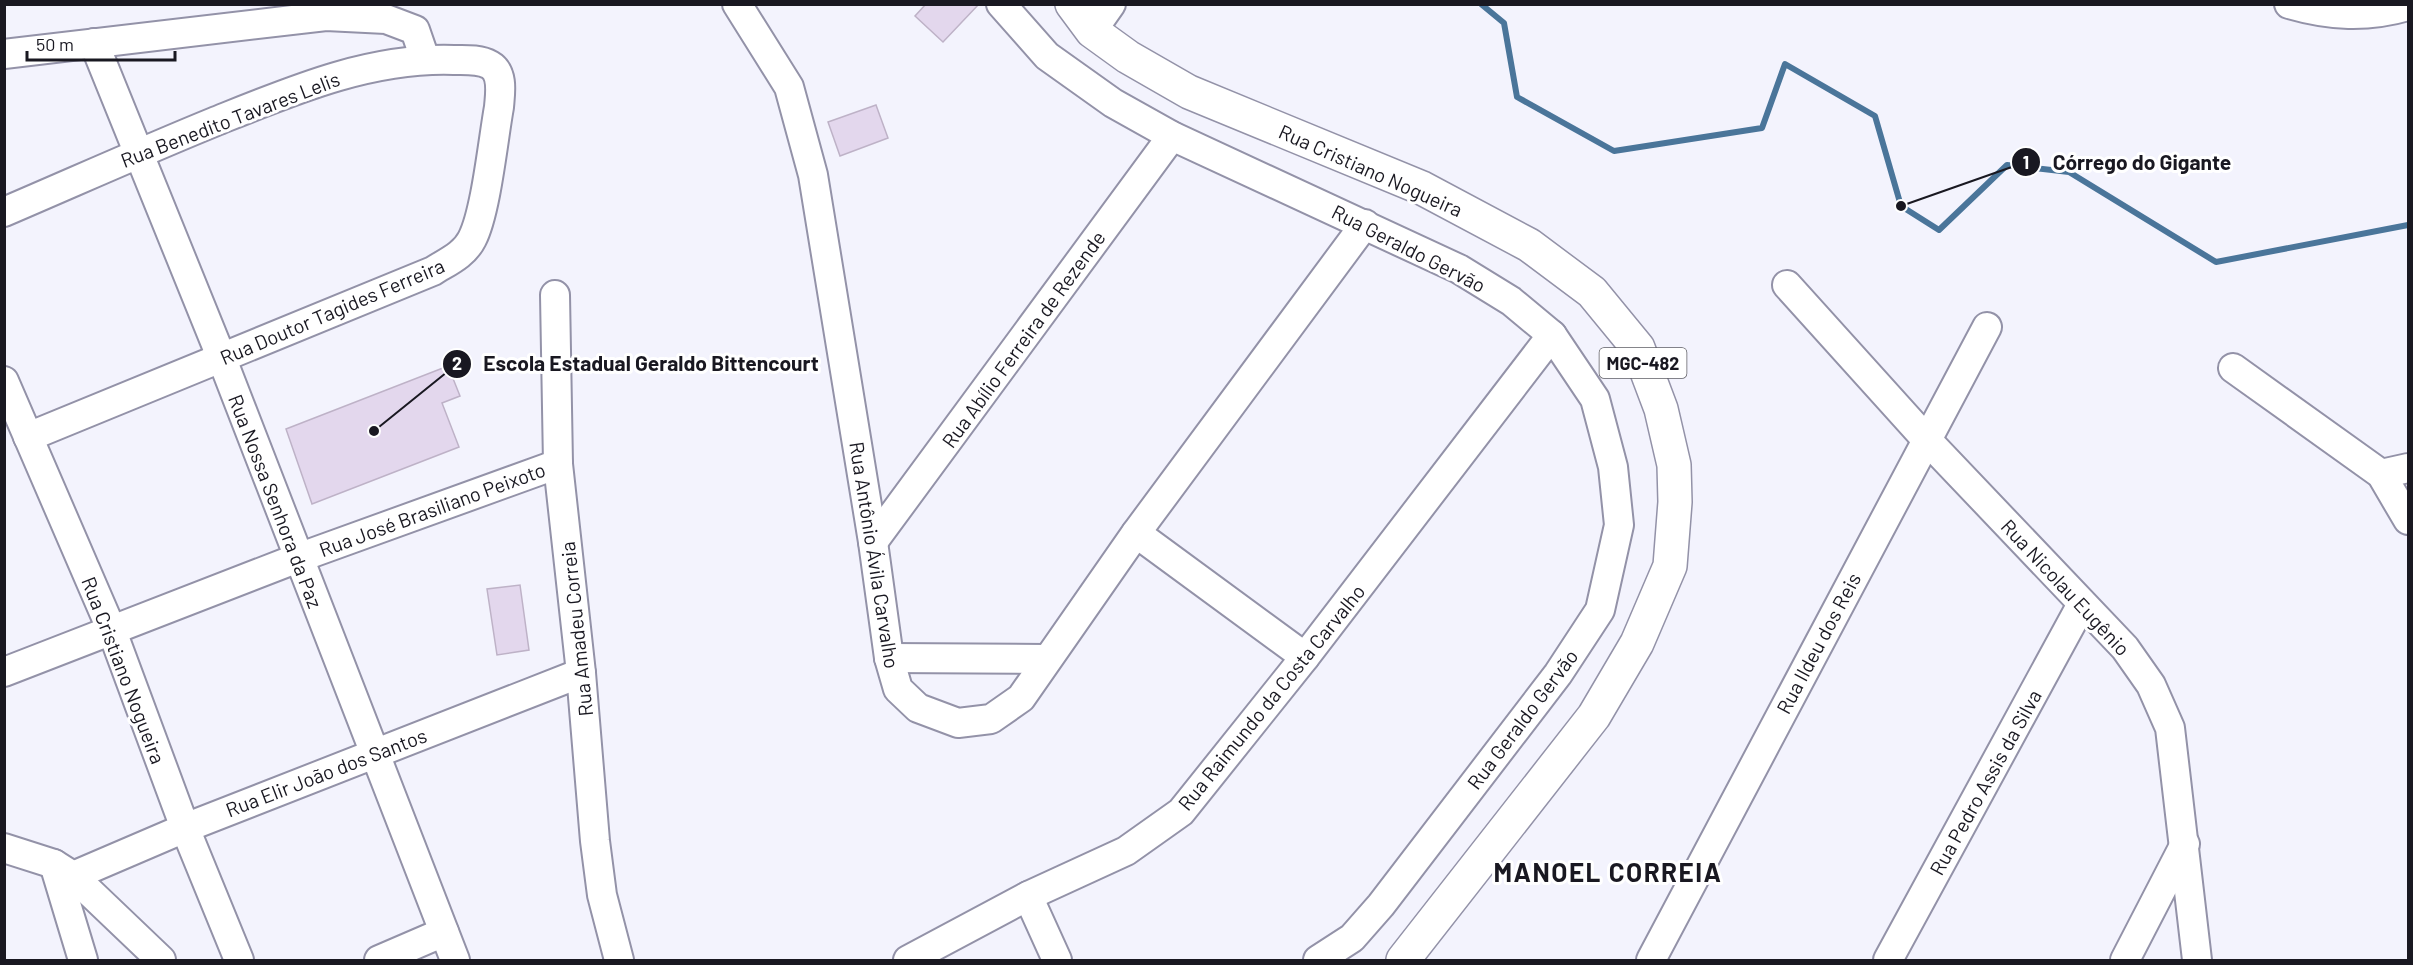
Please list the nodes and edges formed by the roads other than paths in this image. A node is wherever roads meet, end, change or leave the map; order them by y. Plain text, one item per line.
1 (737, 4) edge
2 (1001, 4) edge
3 (1072, 4) edge
4 (1111, 4) edge
5 (2289, 4) edge
6 (2409, 6) edge
7 (1092, 31) junction
8 (94, 43) junction
9 (4, 54) edge
10 (425, 59) junction
11 (497, 72) joint
12 (1172, 136) junction
13 (138, 153) junction
14 (4, 212) edge
15 (1365, 224) junction
16 (1787, 285) dead end
17 (555, 295) dead end
18 (1987, 327) dead end
19 (1552, 335) junction
20 (222, 359) junction
21 (2233, 368) dead end
22 (4, 381) edge
23 (28, 437) junction
24 (1926, 439) junction
25 (558, 464) junction
26 (2395, 471) edge
27 (2409, 520) edge
28 (1136, 533) junction
29 (873, 542) junction
30 (298, 558) junction
31 (2082, 604) junction
32 (112, 631) junction
33 (889, 657) junction
34 (1305, 657) junction
35 (1046, 659) junction
36 (4, 672) edge
37 (581, 674) junction
38 (373, 753) junction
39 (185, 828) junction
40 (2185, 844) junction
41 (4, 848) edge
42 (64, 870) junction
43 (1028, 896) junction
44 (444, 932) junction
45 (83, 960) edge
46 (161, 960) edge
47 (239, 960) edge
48 (379, 960) edge
49 (455, 960) edge
50 (619, 960) edge
51 (908, 960) edge
52 (1057, 960) edge
53 (1318, 960) edge
54 (1403, 960) edge
55 (1651, 960) edge
56 (1888, 960) edge
57 (2125, 960) edge
58 (2197, 960) edge

1 - 29 street, Rua Antônio Ávila Carvalho
2 - 12 street, Rua Geraldo Gervão
3 - 7 highway, Rua Cristiano Nogueira / MGC-482
4 - 7 street
5 - 6 street
7 - 54 highway, Rua Cristiano Nogueira / MGC-482
8 - 9 street
8 - 10 street
8 - 13 street, Rua Nossa Senhora da Paz
10 - 11 street, Rua Benedito Tavares Lelis
10 - 13 street, Rua Benedito Tavares Lelis
11 - 20 street, Rua Doutor Tagides Ferreira
12 - 15 street, Rua Geraldo Gervão
12 - 29 street, Rua Abílio Ferreira de Rezende
13 - 14 street, Rua Benedito Tavares Lelis
13 - 20 street, Rua Nossa Senhora da Paz
15 - 19 street, Rua Geraldo Gervão
15 - 28 street, Rua Antônio Ávila Carvalho
16 - 24 street, Rua Nicolau Eugênio
17 - 25 street, Rua Amadeu Correia
18 - 24 street, Rua Ildeu dos Reis
19 - 34 street, Rua Raimundo da Costa Carvalho
19 - 53 street, Rua Geraldo Gervão
20 - 23 street, Rua Doutor Tagides Ferreira
20 - 30 street, Rua Nossa Senhora da Paz
21 - 26 street
22 - 23 street, Rua Cristiano Nogueira
23 - 32 street, Rua Cristiano Nogueira
24 - 31 street, Rua Nicolau Eugênio
24 - 55 street, Rua Ildeu dos Reis
25 - 30 street, Rua José Brasiliano Peixoto
25 - 37 street, Rua Amadeu Correia
26 - 27 street
28 - 34 street
28 - 35 street, Rua Antônio Ávila Carvalho
29 - 33 street, Rua Antônio Ávila Carvalho
30 - 32 street, Rua José Brasiliano Peixoto
30 - 38 street, Rua Nossa Senhora da Paz
31 - 40 street, Rua Nicolau Eugênio
31 - 56 street, Rua Pedro Assis da Silva
32 - 36 street, Rua José Brasiliano Peixoto
32 - 39 street, Rua Cristiano Nogueira
33 - 35 street
33 - 35 street, Rua Antônio Ávila Carvalho
34 - 43 street, Rua Raimundo da Costa Carvalho
37 - 38 street, Rua Elir João dos Santos
37 - 50 street, Rua Amadeu Correia
38 - 39 street, Rua Elir João dos Santos
38 - 44 street, Rua Nossa Senhora da Paz
39 - 42 street, Rua Elir João dos Santos
39 - 47 street, Rua Cristiano Nogueira
40 - 57 street
40 - 58 street, Rua Nicolau Eugênio
41 - 42 street
42 - 45 street
42 - 46 street
43 - 51 street, Rua Raimundo da Costa Carvalho
43 - 52 street
44 - 48 street
44 - 49 street, Rua Nossa Senhora da Paz

